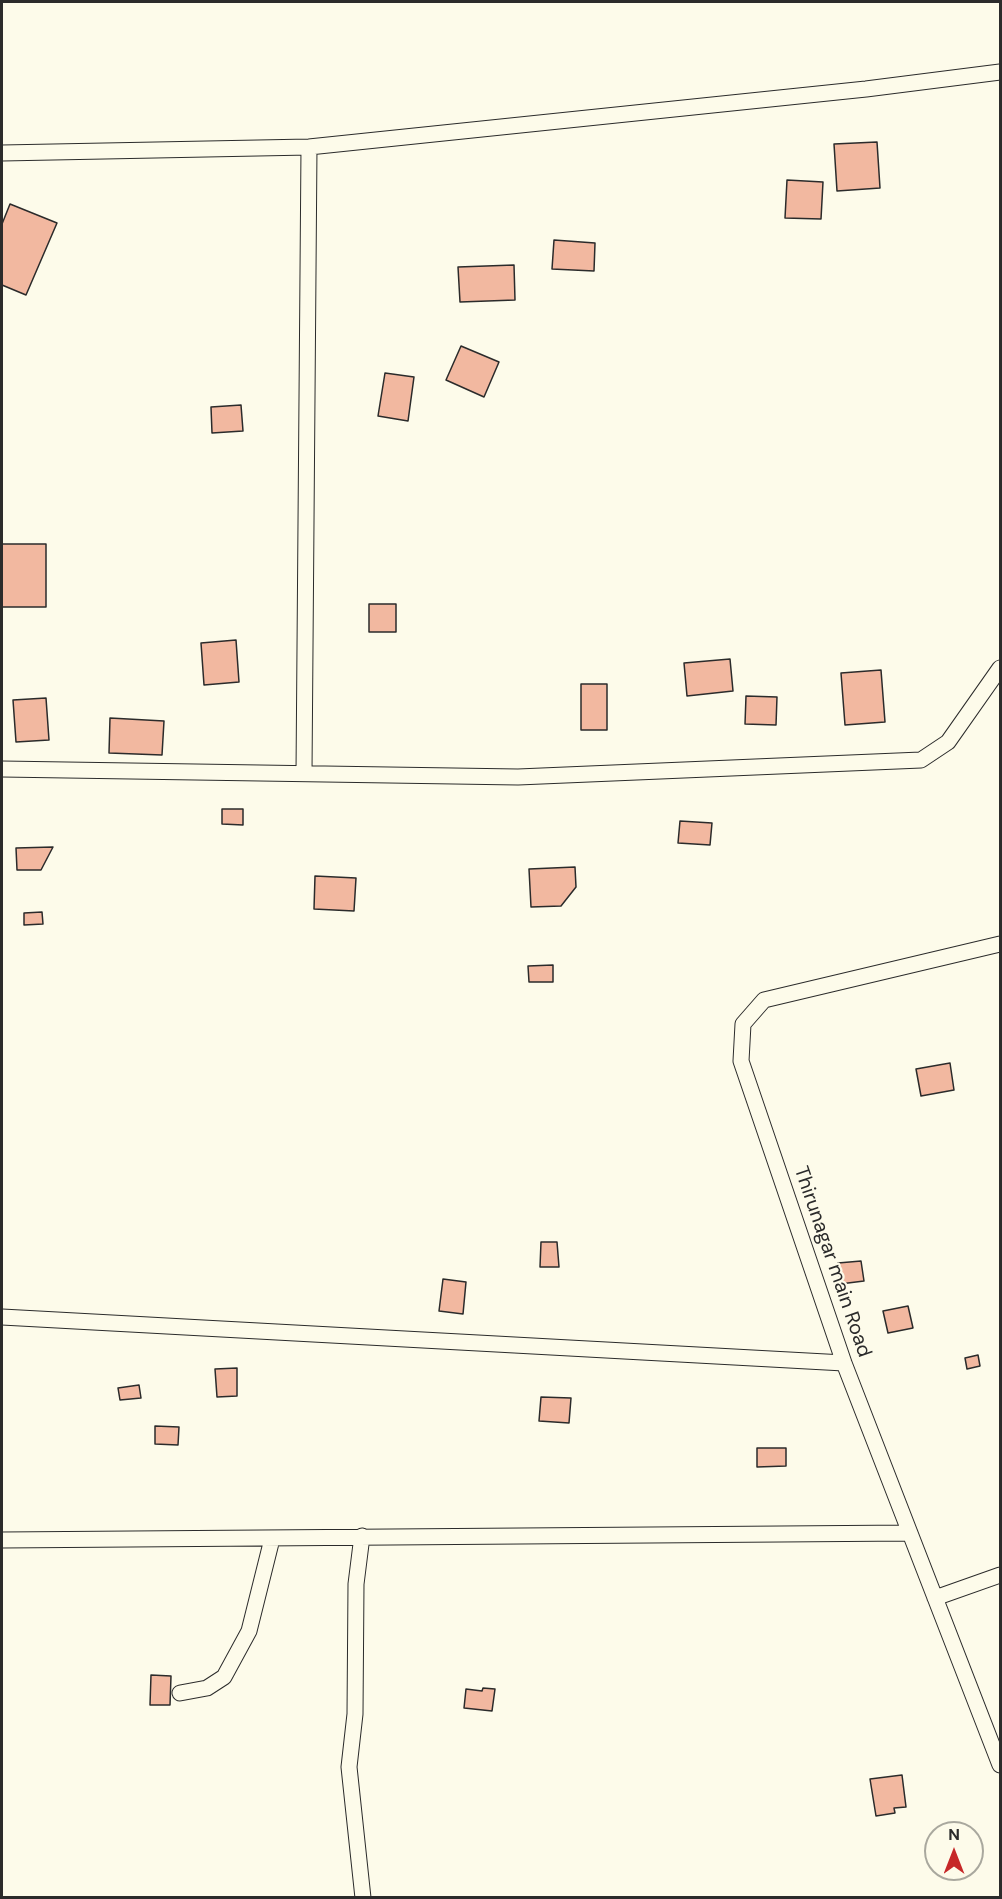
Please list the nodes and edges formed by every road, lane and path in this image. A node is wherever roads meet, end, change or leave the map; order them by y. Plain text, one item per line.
1 (1000, 72) edge
2 (309, 147) junction
3 (2, 153) edge
4 (1000, 668) edge
5 (2, 769) edge
6 (304, 772) junction
7 (1000, 944) edge
8 (2, 1317) edge
9 (844, 1363) junction
10 (910, 1533) junction
11 (362, 1536) junction
12 (273, 1539) junction
13 (2, 1540) edge
14 (1000, 1575) edge
15 (935, 1598) junction
16 (180, 1693) dead end
17 (1000, 1765) edge
18 (363, 1898) edge

1 - 2 street
2 - 3 street
2 - 6 street
4 - 6 street
5 - 6 street
7 - 9 street, Thirunagar main Road
8 - 9 street
9 - 10 street, Thirunagar main Road
10 - 11 street
10 - 15 street, Thirunagar main Road
11 - 12 street
11 - 18 street
12 - 13 street
12 - 16 street
14 - 15 street
15 - 17 street, Thirunagar main Road

